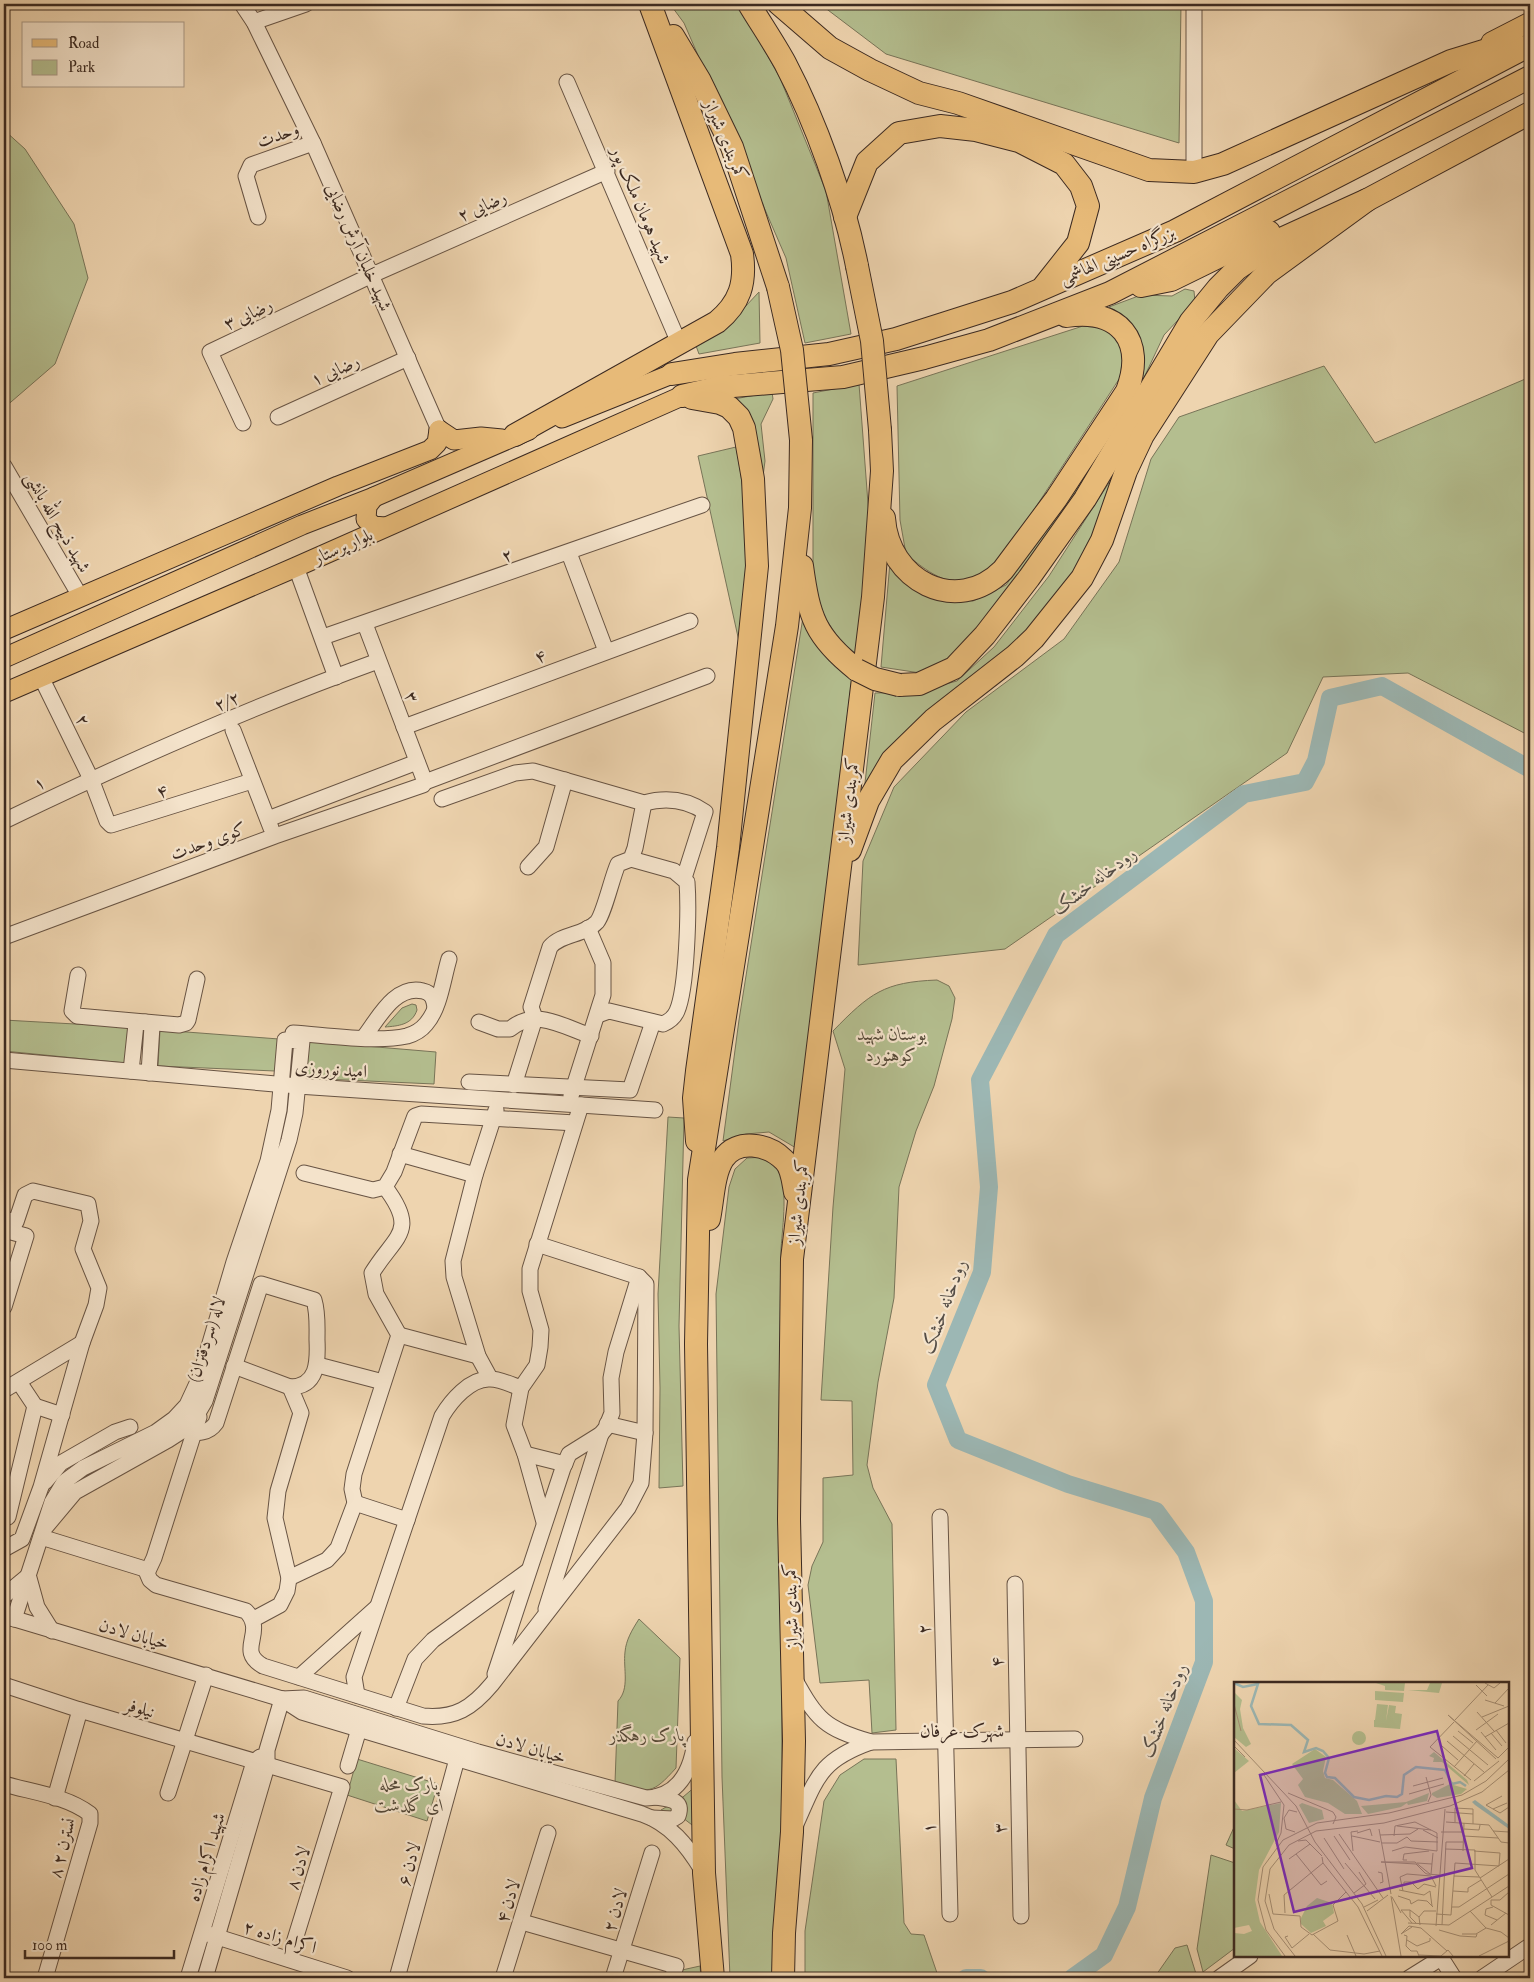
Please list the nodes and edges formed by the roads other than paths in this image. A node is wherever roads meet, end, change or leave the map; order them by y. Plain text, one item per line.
1 (242, 4) edge
2 (306, 4) edge
3 (651, 4) edge
4 (749, 4) edge
5 (778, 4) edge
6 (1194, 4) edge
7 (254, 22) junction
8 (1530, 22) edge
9 (1530, 36) edge
10 (1530, 45) edge
11 (1451, 61) junction
12 (1530, 77) edge
13 (567, 82) dead end
14 (1530, 111) edge
15 (314, 143) junction
16 (607, 172) junction
17 (1194, 172) junction
18 (1368, 200) junction
19 (258, 217) dead end
20 (845, 217) junction
21 (372, 275) junction
22 (1044, 287) junction
23 (1110, 293) junction
24 (1042, 320) junction
25 (679, 343) junction
26 (408, 358) junction
27 (672, 374) joint
28 (682, 396) junction
29 (278, 416) dead end
30 (243, 423) dead end
31 (439, 430) junction
32 (511, 437) junction
33 (4, 466) edge
34 (882, 471) junction
35 (374, 497) junction
36 (702, 505) dead end
37 (800, 508) junction
38 (340, 511) junction
39 (385, 528) junction
40 (355, 540) junction
41 (568, 553) junction
42 (296, 567) junction
43 (150, 568) junction
44 (106, 585) junction
45 (80, 596) junction
46 (139, 598) junction
47 (690, 621) dead end
48 (366, 624) junction
49 (4, 630) edge
50 (323, 637) junction
51 (606, 651) junction
52 (4, 658) edge
53 (378, 662) junction
54 (708, 676) dead end
55 (41, 677) junction
56 (336, 677) junction
57 (4, 693) edge
58 (404, 727) junction
59 (233, 730) dead end
60 (417, 762) junction
61 (91, 779) junction
62 (565, 780) junction
63 (252, 781) junction
64 (425, 782) junction
65 (442, 799) dead end
66 (644, 803) junction
67 (268, 819) junction
68 (4, 821) edge
69 (111, 825) joint
70 (274, 836) junction
71 (631, 859) junction
72 (528, 867) dead end
73 (684, 878) junction
74 (837, 889) junction
75 (588, 928) junction
76 (4, 936) edge
77 (449, 959) dead end
78 (78, 975) dead end
79 (197, 979) dead end
80 (435, 1008) junction
81 (598, 1015) junction
82 (535, 1018) junction
83 (144, 1022) junction
84 (480, 1022) dead end
85 (653, 1022) junction
86 (591, 1036) junction
87 (364, 1037) junction
88 (292, 1039) junction
89 (4, 1060) edge
90 (130, 1072) junction
91 (149, 1073) junction
92 (469, 1082) dead end
93 (280, 1084) junction
94 (514, 1085) junction
95 (298, 1086) junction
96 (573, 1087) junction
97 (499, 1101) junction
98 (574, 1105) junction
99 (655, 1110) dead end
100 (494, 1119) junction
101 (575, 1123) junction
102 (400, 1154) junction
103 (304, 1173) dead end
104 (474, 1175) junction
105 (699, 1180) junction
106 (385, 1187) junction
107 (796, 1208) junction
108 (4, 1219) edge
109 (4, 1230) edge
110 (537, 1244) junction
111 (234, 1262) junction
112 (250, 1266) junction
113 (639, 1277) junction
114 (697, 1290) junction
115 (4, 1306) edge
116 (398, 1335) junction
117 (82, 1344) junction
118 (478, 1356) junction
119 (318, 1365) junction
120 (234, 1366) junction
121 (490, 1378) junction
122 (310, 1381) junction
123 (19, 1382) junction
124 (383, 1382) junction
125 (290, 1387) junction
126 (521, 1388) junction
127 (4, 1390) edge
128 (35, 1406) junction
129 (301, 1414) junction
130 (62, 1415) junction
131 (130, 1427) dead end
132 (184, 1427) junction
133 (604, 1429) junction
134 (115, 1432) junction
135 (645, 1433) junction
136 (123, 1448) junction
137 (525, 1454) junction
138 (565, 1464) junction
139 (41, 1488) junction
140 (355, 1503) junction
141 (940, 1517) dead end
142 (6, 1518) edge
143 (29, 1518) junction
144 (407, 1520) junction
145 (544, 1522) junction
146 (42, 1536) junction
147 (4, 1549) edge
148 (528, 1571) junction
149 (148, 1572) junction
150 (29, 1575) junction
151 (289, 1578) junction
152 (1015, 1584) dead end
153 (4, 1596) edge
154 (378, 1605) junction
155 (9, 1617) edge
156 (254, 1619) junction
157 (542, 1620) junction
158 (52, 1631) junction
159 (206, 1674) junction
160 (793, 1676) junction
161 (299, 1677) junction
162 (492, 1684) junction
163 (4, 1685) edge
164 (357, 1695) junction
165 (701, 1696) junction
166 (282, 1699) junction
167 (396, 1708) junction
168 (80, 1710) junction
169 (358, 1729) junction
170 (1075, 1739) dead end
171 (1017, 1740) junction
172 (185, 1741) junction
173 (946, 1741) junction
174 (871, 1742) junction
175 (457, 1759) junction
176 (260, 1764) junction
177 (348, 1766) dead end
178 (4, 1784) edge
179 (342, 1787) joint
180 (168, 1794) dead end
181 (55, 1798) junction
182 (656, 1798) junction
183 (652, 1818) junction
184 (792, 1832) junction
185 (548, 1833) dead end
186 (652, 1853) dead end
187 (704, 1872) junction
188 (950, 1914) dead end
189 (1020, 1916) dead end
190 (522, 1922) junction
191 (209, 1935) junction
192 (1528, 1947) dead end
193 (622, 1949) junction
194 (1249, 1957) edge
195 (1440, 1957) edge
196 (289, 1959) junction
197 (1225, 1977) edge
198 (45, 1978) edge
199 (188, 1978) edge
200 (205, 1978) edge
201 (347, 1978) edge
202 (397, 1978) edge
203 (503, 1978) edge
204 (613, 1978) edge
205 (672, 1978) edge
206 (713, 1978) edge
207 (783, 1978) edge
208 (1409, 1978) edge
209 (1454, 1978) edge
210 (1482, 1978) edge

1 - 7 street, شهید خلبان آرش رضایی
2 - 7 street
3 - 25 highway
3 - 37 highway, کمربندی شیراز, bridge
4 - 20 highway
5 - 17 highway
6 - 17 street
7 - 15 street, شهید خلبان آرش رضایی
8 - 11 main road
9 - 11 highway
10 - 22 highway, بزرگراه حسینی الهاشمی
11 - 17 highway
12 - 23 highway, بزرگراه حسینی الهاشمی
13 - 16 street, شهید هومان ملک پور
14 - 18 highway
14 - 23 highway
15 - 19 street, وحدت
15 - 21 street, شهید خلبان آرش رضایی
16 - 21 street, رضایی ۲
16 - 25 street, شهید هومان ملک پور
18 - 37 highway, bridge
18 - 74 highway
20 - 22 highway
20 - 34 highway, کمربندی شیراز, bridge
21 - 26 street, شهید خلبان آرش رضایی
21 - 30 street, رضایی ۳
22 - 27 highway, بزرگراه حسینی الهاشمی
23 - 24 highway, بزرگراه حسینی الهاشمی
24 - 28 highway, بزرگراه حسینی الهاشمی
24 - 34 highway
25 - 32 highway
26 - 29 street, رضایی ۱
26 - 31 street, شهید خلبان آرش رضایی
27 - 32 main road, بلوار پرستار
28 - 39 main road, بلوار پرستار
28 - 105 highway
31 - 32 main road
31 - 43 main road
32 - 35 main road, بلوار پرستار
33 - 45 street, شهید ذبیح الله بانشی
34 - 74 highway, کمربندی شیراز
35 - 38 main road, بلوار پرستار
35 - 39 main road
36 - 41 street, ۲
37 - 105 highway
38 - 40 main road
38 - 46 main road, بلوار پرستار
39 - 40 main road, بلوار پرستار
40 - 42 main road, بلوار پرستار
41 - 48 street, ۲
41 - 51 street
42 - 50 street
42 - 55 main road, بلوار پرستار
43 - 44 main road
43 - 46 main road
44 - 45 main road
44 - 46 main road
45 - 49 main road
46 - 52 main road, بلوار پرستار
47 - 51 street, ۴
48 - 50 street, ۲
48 - 53 street, ۳
50 - 56 street
51 - 58 street, ۴
53 - 56 street, ۲/۲
53 - 58 street, ۳
54 - 64 street, کوی وحدت
55 - 57 main road, بلوار پرستار
55 - 61 street, ۲
56 - 61 street, ۲/۲
58 - 60 street, ۳
59 - 63 street
60 - 64 street, ۳
60 - 67 street, کوی وحدت
61 - 68 street, ۱
61 - 69 street, ۲
62 - 65 street
62 - 66 street
62 - 72 street
63 - 67 street
63 - 69 street, ۴
64 - 70 street, کوی وحدت
66 - 71 street
66 - 73 street
67 - 70 street
70 - 76 street, کوی وحدت
71 - 73 street
71 - 75 street
73 - 85 street
74 - 107 highway, کمربندی شیراز
75 - 81 street
75 - 82 street
77 - 80 street
78 - 83 street
79 - 83 street
80 - 87 street
80 - 87 street
81 - 85 street
81 - 86 street
82 - 84 street
82 - 86 street
82 - 94 street
83 - 90 street
83 - 91 street
85 - 96 street
86 - 96 street
87 - 88 street
88 - 93 street, لاله (سردفتران)
88 - 95 street, لاله (سردفتران)
89 - 90 street, امید نوروزی
90 - 91 street, امید نوروزی
91 - 93 street, امید نوروزی
92 - 94 street
93 - 95 street, امید نوروزی
93 - 111 street, لاله (سردفتران)
94 - 96 street
95 - 97 street, امید نوروزی
95 - 112 street, لاله (سردفتران)
96 - 98 street
97 - 98 street, امید نوروزی
97 - 100 street
98 - 99 street, امید نوروزی
98 - 101 street
100 - 101 street
100 - 102 street
100 - 104 street
101 - 110 street
102 - 104 street
102 - 106 street
103 - 106 street
104 - 118 street
105 - 114 highway
106 - 116 street
107 - 114 highway
107 - 160 highway, کمربندی شیراز
108 - 117 street
109 - 115 street
110 - 113 street
110 - 126 street
111 - 112 street
111 - 132 street, لاله (سردفتران)
112 - 132 street, لاله (سردفتران)
113 - 133 street
113 - 135 street
114 - 165 highway
116 - 118 street
116 - 124 street
117 - 123 street
117 - 130 street
118 - 121 street
119 - 120 street
119 - 122 street
119 - 124 street
120 - 125 street
120 - 132 street
121 - 126 street
121 - 144 street
122 - 125 street
122 - 129 street
123 - 127 street
123 - 128 street
124 - 140 street
125 - 129 street
126 - 137 street
128 - 130 street
128 - 142 street
129 - 151 street
130 - 139 street
131 - 134 street
132 - 136 street, لاله (سردفتران)
132 - 146 street, لاله (سردفتران)
132 - 149 street, لاله (سردفتران)
133 - 135 street
133 - 138 street
133 - 157 street
134 - 136 street
134 - 139 street
135 - 157 street
136 - 146 street, لاله (سردفتران)
137 - 138 street
137 - 145 street
138 - 145 street
139 - 143 street
140 - 144 street
140 - 151 street
141 - 173 street, ۲
142 - 143 street
143 - 146 street
143 - 147 street
144 - 154 street
145 - 148 street
146 - 149 street
146 - 150 street, لاله (سردفتران)
148 - 162 street
148 - 167 street
149 - 156 street
150 - 153 street
150 - 155 street, لاله (سردفتران)
150 - 158 street
151 - 156 street
152 - 171 street, ۴
154 - 161 street
154 - 164 street
155 - 158 street, خیابان لادن
156 - 161 street
157 - 162 street
158 - 159 street, خیابان لادن
159 - 166 street, خیابان لادن
159 - 172 street
160 - 174 street
160 - 184 highway, کمربندی شیراز
161 - 164 street
162 - 167 street
163 - 168 street, نیلوفر
164 - 167 street
165 - 182 street
165 - 187 highway
166 - 169 street, خیابان لادن
166 - 176 street, شهید اکرام زاده
166 - 182 street, خیابان لادن
168 - 172 street, نیلوفر
168 - 181 street
169 - 175 street, خیابان لادن
169 - 177 street
170 - 171 street
171 - 173 street
171 - 189 street, ۳
172 - 176 street, نیلوفر
172 - 180 street
173 - 174 street
173 - 188 street, ۱
174 - 184 street
175 - 183 street, خیابان لادن
175 - 202 street, ۶ لادن
176 - 179 street, نیلوفر
176 - 191 street, شهید اکرام زاده
178 - 181 street, ۸ نسترن ۲
179 - 196 street, ۸ لادن
181 - 198 street, ۸ نسترن ۲
182 - 183 street, خیابان لادن
183 - 187 street, خیابان لادن
184 - 207 highway, کمربندی شیراز
185 - 190 street, ۴ لادن
186 - 193 street, ۲ لادن
187 - 206 highway
190 - 193 street
190 - 203 street, ۴ لادن
191 - 196 street, ۲ اکرام زاده
191 - 199 street, شهید اکرام زاده
191 - 200 street, شهید اکرام زاده
192 - 210 street
193 - 204 street, ۲ لادن
193 - 205 street
194 - 197 street
195 - 208 street
195 - 209 street
196 - 201 street, ۲ اکرام زاده

